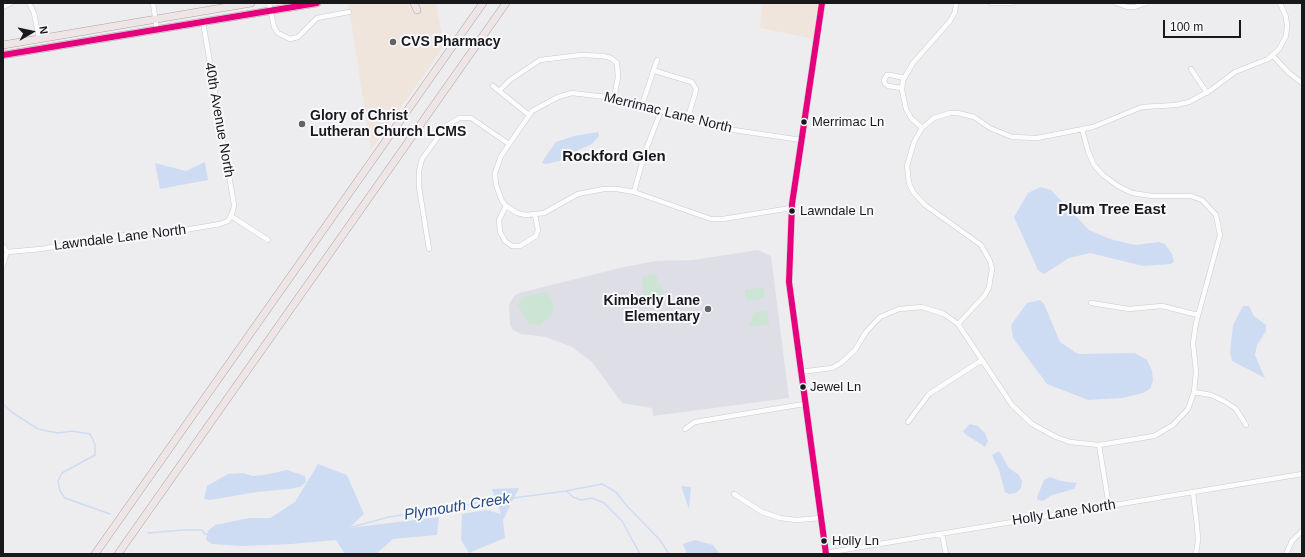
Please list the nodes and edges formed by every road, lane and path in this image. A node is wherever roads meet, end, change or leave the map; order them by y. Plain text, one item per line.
1 (11, 3) edge
2 (29, 3) edge
3 (153, 3) edge
4 (251, 3) edge
5 (270, 3) edge
6 (317, 3) edge
7 (478, 3) edge
8 (483, 3) edge
9 (506, 3) edge
10 (822, 3) edge
11 (956, 3) edge
12 (990, 3) edge
13 (1012, 3) edge
14 (1116, 3) edge
15 (1146, 3) edge
16 (1280, 3) edge
17 (3, 7) edge
18 (271, 11) junction
19 (349, 12) dead end
20 (475, 14) junction
21 (156, 19) junction
22 (203, 22) junction
23 (158, 30) junction
24 (39, 39) junction
25 (3, 45) edge
26 (3, 55) edge
27 (1273, 56) junction
28 (657, 60) dead end
29 (1191, 69) dead end
30 (655, 71) junction
31 (904, 78) junction
32 (1302, 83) edge
33 (493, 86) dead end
34 (902, 88) junction
35 (499, 91) junction
36 (1207, 93) junction
37 (614, 98) junction
38 (642, 105) junction
39 (661, 111) junction
40 (529, 115) junction
41 (687, 120) junction
42 (922, 128) junction
43 (1082, 129) junction
44 (801, 140) junction
45 (509, 144) junction
46 (634, 192) junction
47 (506, 206) junction
48 (791, 208) junction
49 (535, 215) junction
50 (231, 217) junction
51 (268, 240) dead end
52 (3, 246) edge
53 (429, 249) dead end
54 (6, 252) junction
55 (3, 265) edge
56 (1091, 304) dead end
57 (1198, 315) junction
58 (958, 324) junction
59 (982, 360) junction
60 (800, 372) junction
61 (1194, 392) junction
62 (804, 404) junction
63 (908, 422) dead end
64 (1246, 425) dead end
65 (685, 429) dead end
66 (1099, 444) junction
67 (1302, 474) edge
68 (1193, 493) junction
69 (734, 494) dead end
70 (1109, 506) junction
71 (821, 518) junction
72 (1302, 531) edge
73 (942, 534) junction
74 (95, 554) edge
75 (118, 554) edge
76 (825, 554) edge
77 (946, 554) edge
78 (1196, 554) edge
79 (1286, 554) edge

1 - 17 street
2 - 24 street
3 - 21 street
4 - 21 main road
5 - 18 street
6 - 18 main road
7 - 20 main road
8 - 20 main road
9 - 75 main road
10 - 44 street
11 - 31 street
12 - 13 street
14 - 15 street
16 - 27 street
18 - 19 street
18 - 22 main road
20 - 74 main road
21 - 23 street
21 - 24 main road
22 - 23 main road
22 - 50 street, 40th Avenue North
23 - 26 main road
24 - 25 main road
27 - 32 street
27 - 36 street
28 - 30 street
29 - 36 street
30 - 38 street
30 - 41 street
31 - 34 street
31 - 34 street
33 - 35 street
34 - 42 street
35 - 37 street
35 - 40 street
36 - 43 street
37 - 38 street, Merrimac Lane North
37 - 40 street, Merrimac Lane North
38 - 39 street, Merrimac Lane North
39 - 41 street, Merrimac Lane North
39 - 46 street
40 - 45 street, Merrimac Lane North
41 - 44 street, Merrimac Lane North
42 - 43 street
42 - 58 street
43 - 57 street
44 - 48 street
45 - 47 street
45 - 53 street
46 - 48 street
46 - 49 street
47 - 49 street
47 - 49 street
48 - 60 street
50 - 51 street
50 - 54 street, Lawndale Lane North
52 - 54 street
54 - 55 street
56 - 57 street
57 - 61 street
58 - 59 street
58 - 60 street
59 - 63 street
59 - 66 street
60 - 62 street
61 - 64 street
61 - 66 street
62 - 65 street
62 - 71 street
66 - 70 street
67 - 68 street, Holly Lane North
68 - 70 street, Holly Lane North
68 - 78 street
69 - 71 street
70 - 73 street, Holly Lane North
71 - 76 street
72 - 79 street
73 - 76 street, Holly Lane North
73 - 77 street

